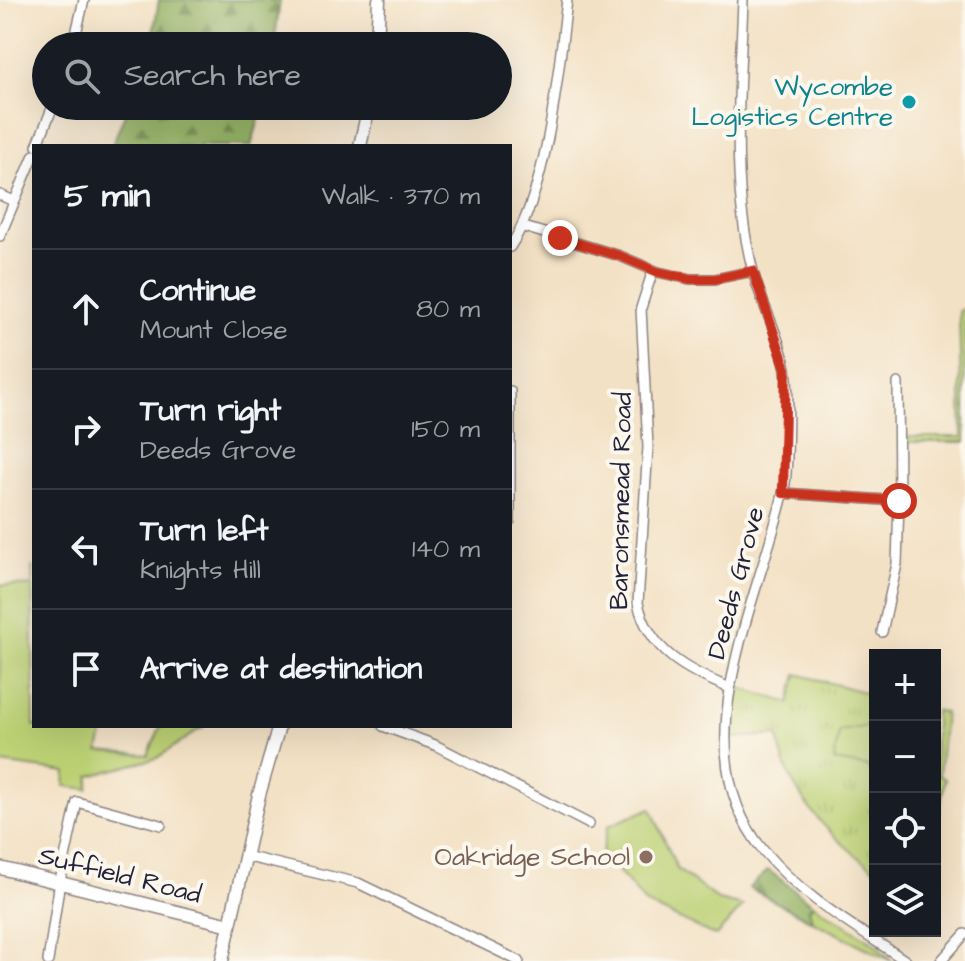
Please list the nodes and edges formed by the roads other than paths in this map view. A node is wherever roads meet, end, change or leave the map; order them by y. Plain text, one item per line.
1 (84, 0) edge
2 (379, 0) edge
3 (567, 0) edge
4 (743, 0) edge
5 (76, 32) edge
6 (378, 32) edge
7 (47, 120) edge
8 (366, 120) edge
9 (38, 144) edge
10 (360, 144) edge
11 (32, 160) edge
12 (0, 195) edge
13 (14, 201) junction
14 (524, 227) junction
15 (0, 236) edge
16 (512, 244) edge
17 (653, 270) junction
18 (753, 271) junction
19 (898, 383) dead end
20 (783, 493) junction
21 (899, 501) junction
22 (882, 632) dead end
23 (730, 688) junction
24 (278, 728) edge
25 (388, 728) edge
26 (589, 824) dead end
27 (161, 825) dead end
28 (245, 856) junction
29 (0, 868) edge
30 (60, 881) junction
31 (230, 925) junction
32 (965, 934) edge
33 (48, 961) edge
34 (222, 961) edge
35 (519, 961) edge
36 (906, 961) edge
37 (941, 961) edge

1 - 5 street
2 - 6 street
3 - 14 street
4 - 18 street, Deeds Grove
7 - 9 street
8 - 10 street
11 - 13 street
12 - 13 street
13 - 15 street
14 - 16 street
14 - 17 street
17 - 18 street
17 - 23 street, Baronsmead Road
18 - 20 street, Deeds Grove
19 - 21 street
20 - 21 street
20 - 23 street, Deeds Grove
21 - 22 street
23 - 36 street, Deeds Grove
24 - 28 street
25 - 26 street
27 - 30 street
28 - 31 street
28 - 35 street
29 - 30 street, Suffield Road
30 - 31 street, Suffield Road
30 - 33 street
31 - 34 street
32 - 37 street

